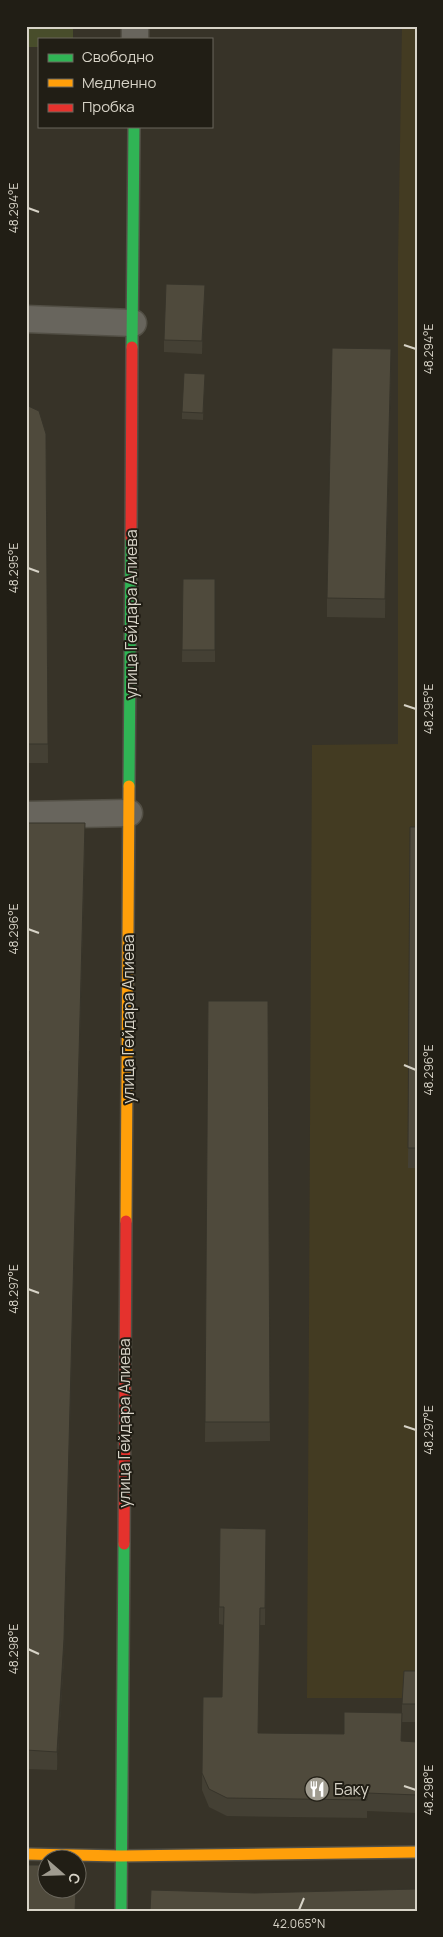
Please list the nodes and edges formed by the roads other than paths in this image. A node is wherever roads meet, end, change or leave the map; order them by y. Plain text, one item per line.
1 (134, 128) edge
2 (26, 319) edge
3 (133, 323) junction
4 (129, 814) junction
5 (26, 815) edge
6 (417, 1852) edge
7 (26, 1854) edge
8 (121, 1856) junction
9 (121, 1911) edge

1 - 3 street, улица Гейдара Алиева
2 - 3 street
3 - 4 street, улица Гейдара Алиева
4 - 5 street
4 - 8 street, улица Гейдара Алиева
6 - 8 street
7 - 8 street
8 - 9 street, улица Гейдара Алиева

